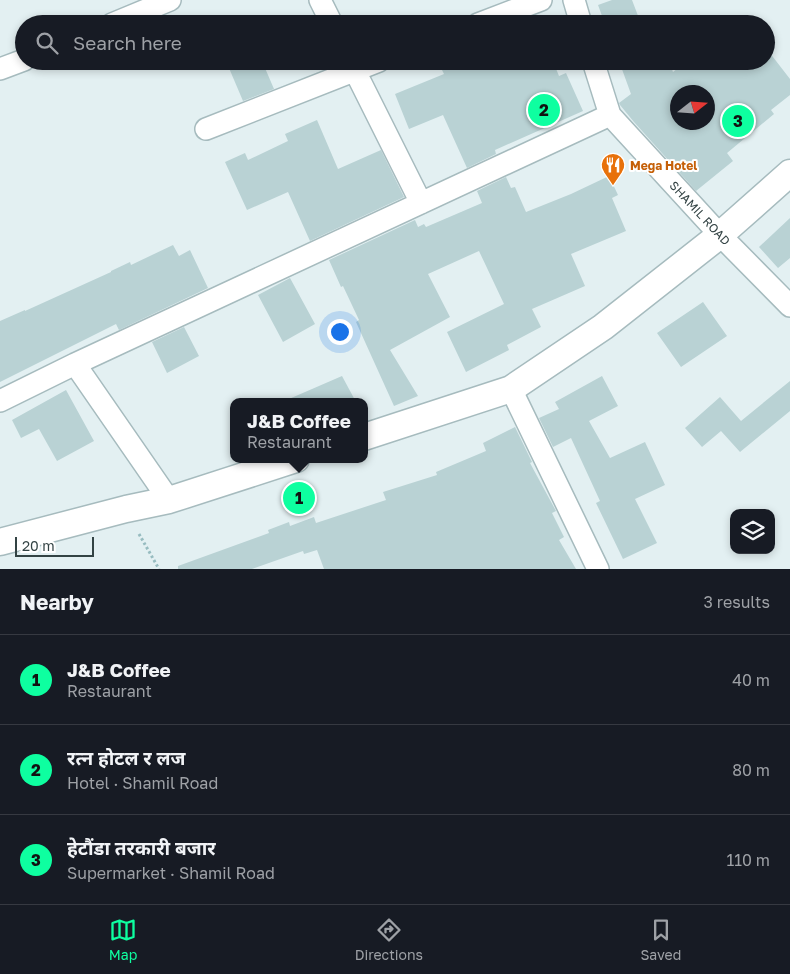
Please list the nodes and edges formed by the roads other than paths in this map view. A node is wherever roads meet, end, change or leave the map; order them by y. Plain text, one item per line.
1 (170, 0) edge
2 (320, 0) edge
3 (541, 0) edge
4 (574, 0) edge
5 (134, 15) edge
6 (328, 15) edge
7 (502, 15) edge
8 (578, 15) edge
9 (15, 63) edge
10 (0, 69) edge
11 (344, 70) edge
12 (355, 70) edge
13 (596, 70) edge
14 (610, 115) junction
15 (206, 129) dead end
16 (790, 173) edge
17 (421, 204) junction
18 (720, 235) junction
19 (790, 306) edge
20 (75, 364) junction
21 (511, 389) junction
22 (0, 401) edge
23 (368, 436) edge
24 (284, 463) edge
25 (169, 500) junction
26 (0, 542) edge
27 (598, 569) edge

1 - 5 street
2 - 6 street
3 - 7 street
4 - 8 street
9 - 10 street
11 - 15 street
12 - 17 street
13 - 14 street, SHAMIL ROAD
14 - 17 street
14 - 18 street, SHAMIL ROAD
16 - 18 street
17 - 20 street
18 - 19 street, SHAMIL ROAD
18 - 21 street
20 - 22 street
20 - 25 street
21 - 23 street
21 - 27 street
24 - 25 street
25 - 26 street

